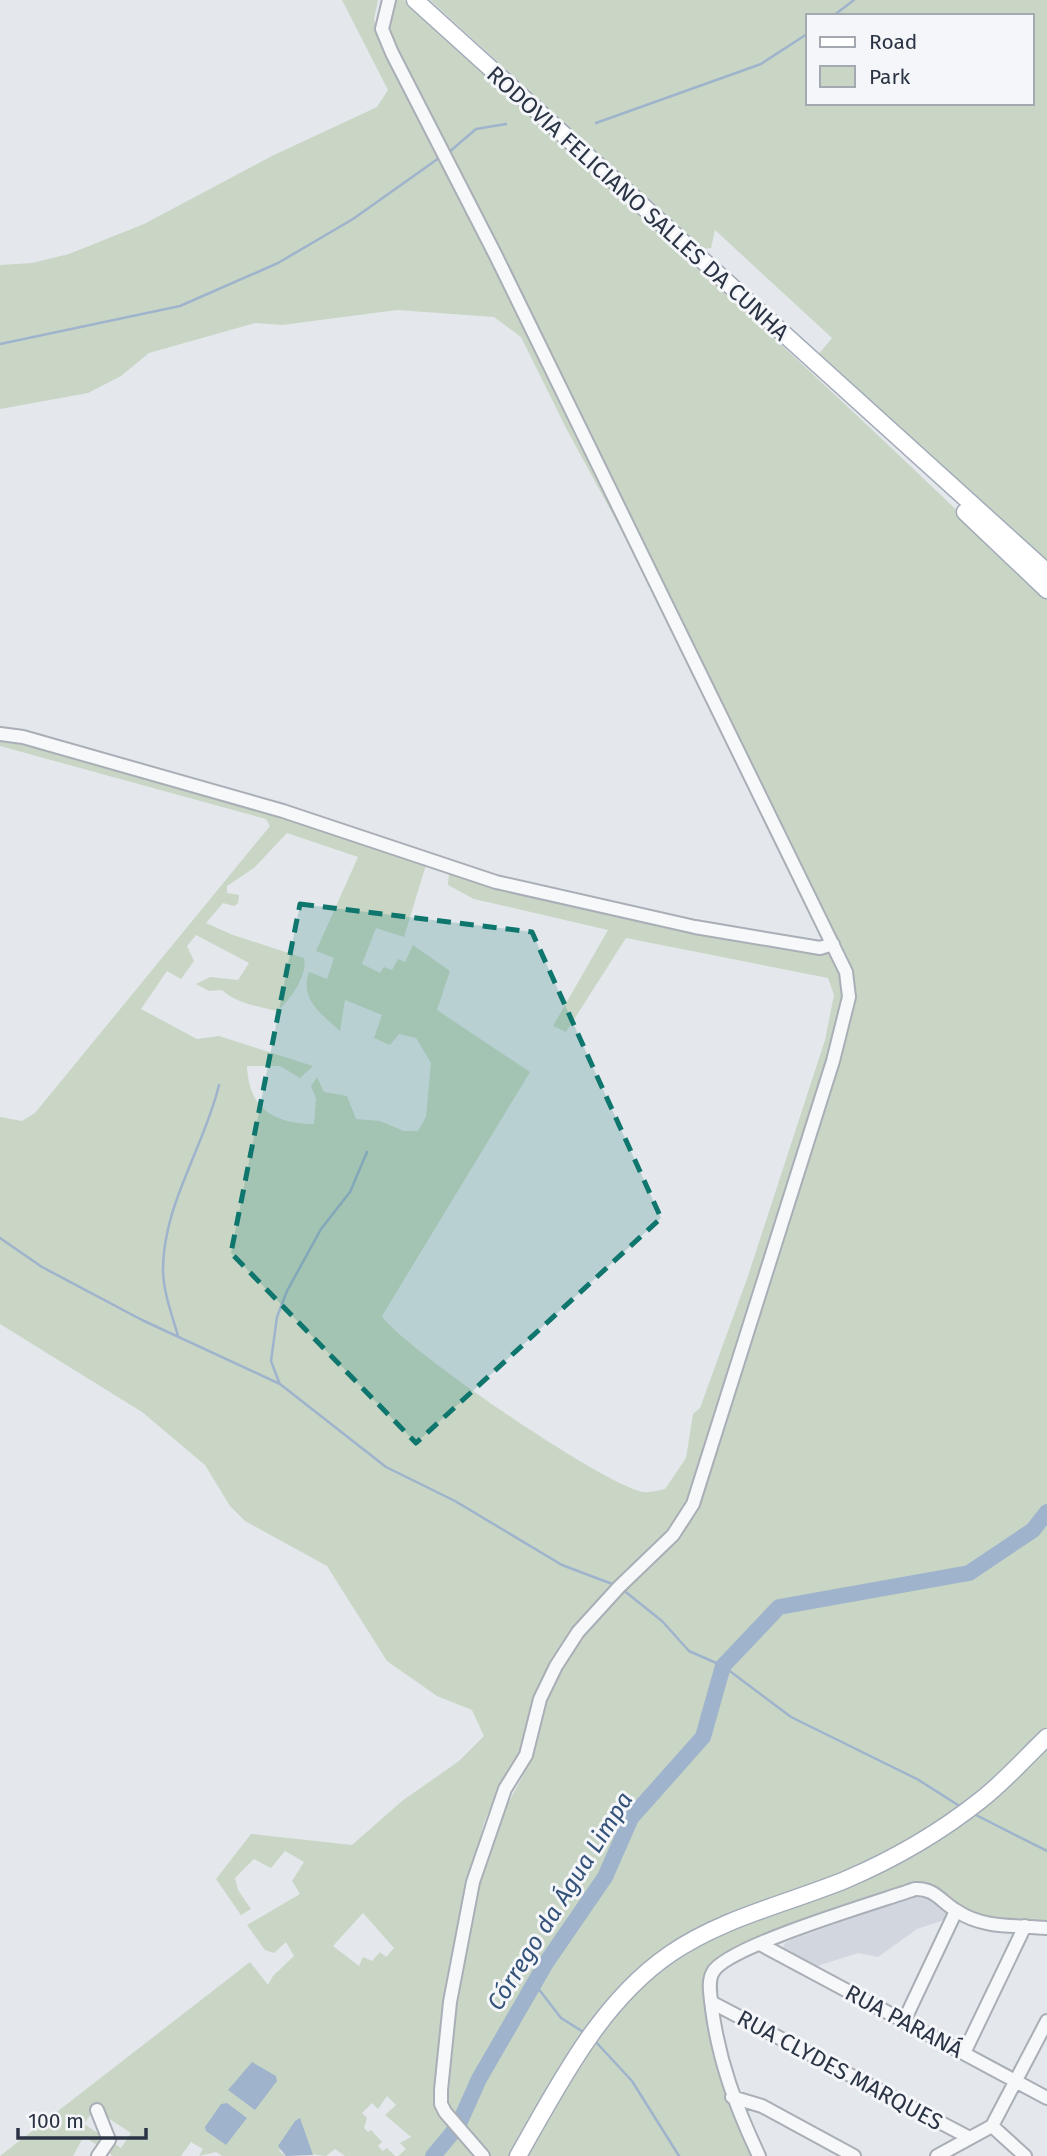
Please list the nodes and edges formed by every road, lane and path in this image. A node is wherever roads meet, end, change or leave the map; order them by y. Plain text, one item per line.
1 (389, 0) edge
2 (415, 0) edge
3 (860, 405) junction
4 (1047, 572) edge
5 (1047, 590) edge
6 (0, 734) edge
7 (833, 944) junction
8 (1047, 1737) edge
9 (956, 1911) junction
10 (1025, 1926) junction
11 (1047, 1928) edge
12 (760, 1944) junction
13 (711, 2002) junction
14 (904, 2021) junction
15 (1047, 2021) edge
16 (964, 2053) junction
17 (1016, 2081) junction
18 (732, 2097) junction
19 (1047, 2098) edge
20 (97, 2110) dead end
21 (992, 2126) junction
22 (968, 2137) junction
23 (98, 2156) edge
24 (482, 2156) edge
25 (518, 2156) edge
26 (758, 2156) edge
27 (854, 2156) edge
28 (937, 2156) edge
29 (1025, 2156) edge

1 - 7 street
2 - 3 main road, RODOVIA FELICIANO SALLES DA CUNHA
3 - 4 main road, RODOVIA FELICIANO SALLES DA CUNHA
3 - 5 main road, RODOVIA FELICIANO SALLES DA CUNHA
6 - 7 street
7 - 24 street
8 - 25 main road
9 - 10 street
9 - 12 street
9 - 14 street
10 - 11 street
10 - 16 street
12 - 13 street
12 - 14 street, RUA PARANÁ
13 - 18 street
13 - 22 street, RUA CLYDES MARQUES
14 - 16 street, RUA PARANÁ
15 - 17 street
16 - 17 street, RUA PARANÁ
17 - 19 street, RUA PARANÁ
17 - 21 street
18 - 26 street
18 - 27 street
20 - 23 street
21 - 22 street
21 - 29 street
22 - 28 street

